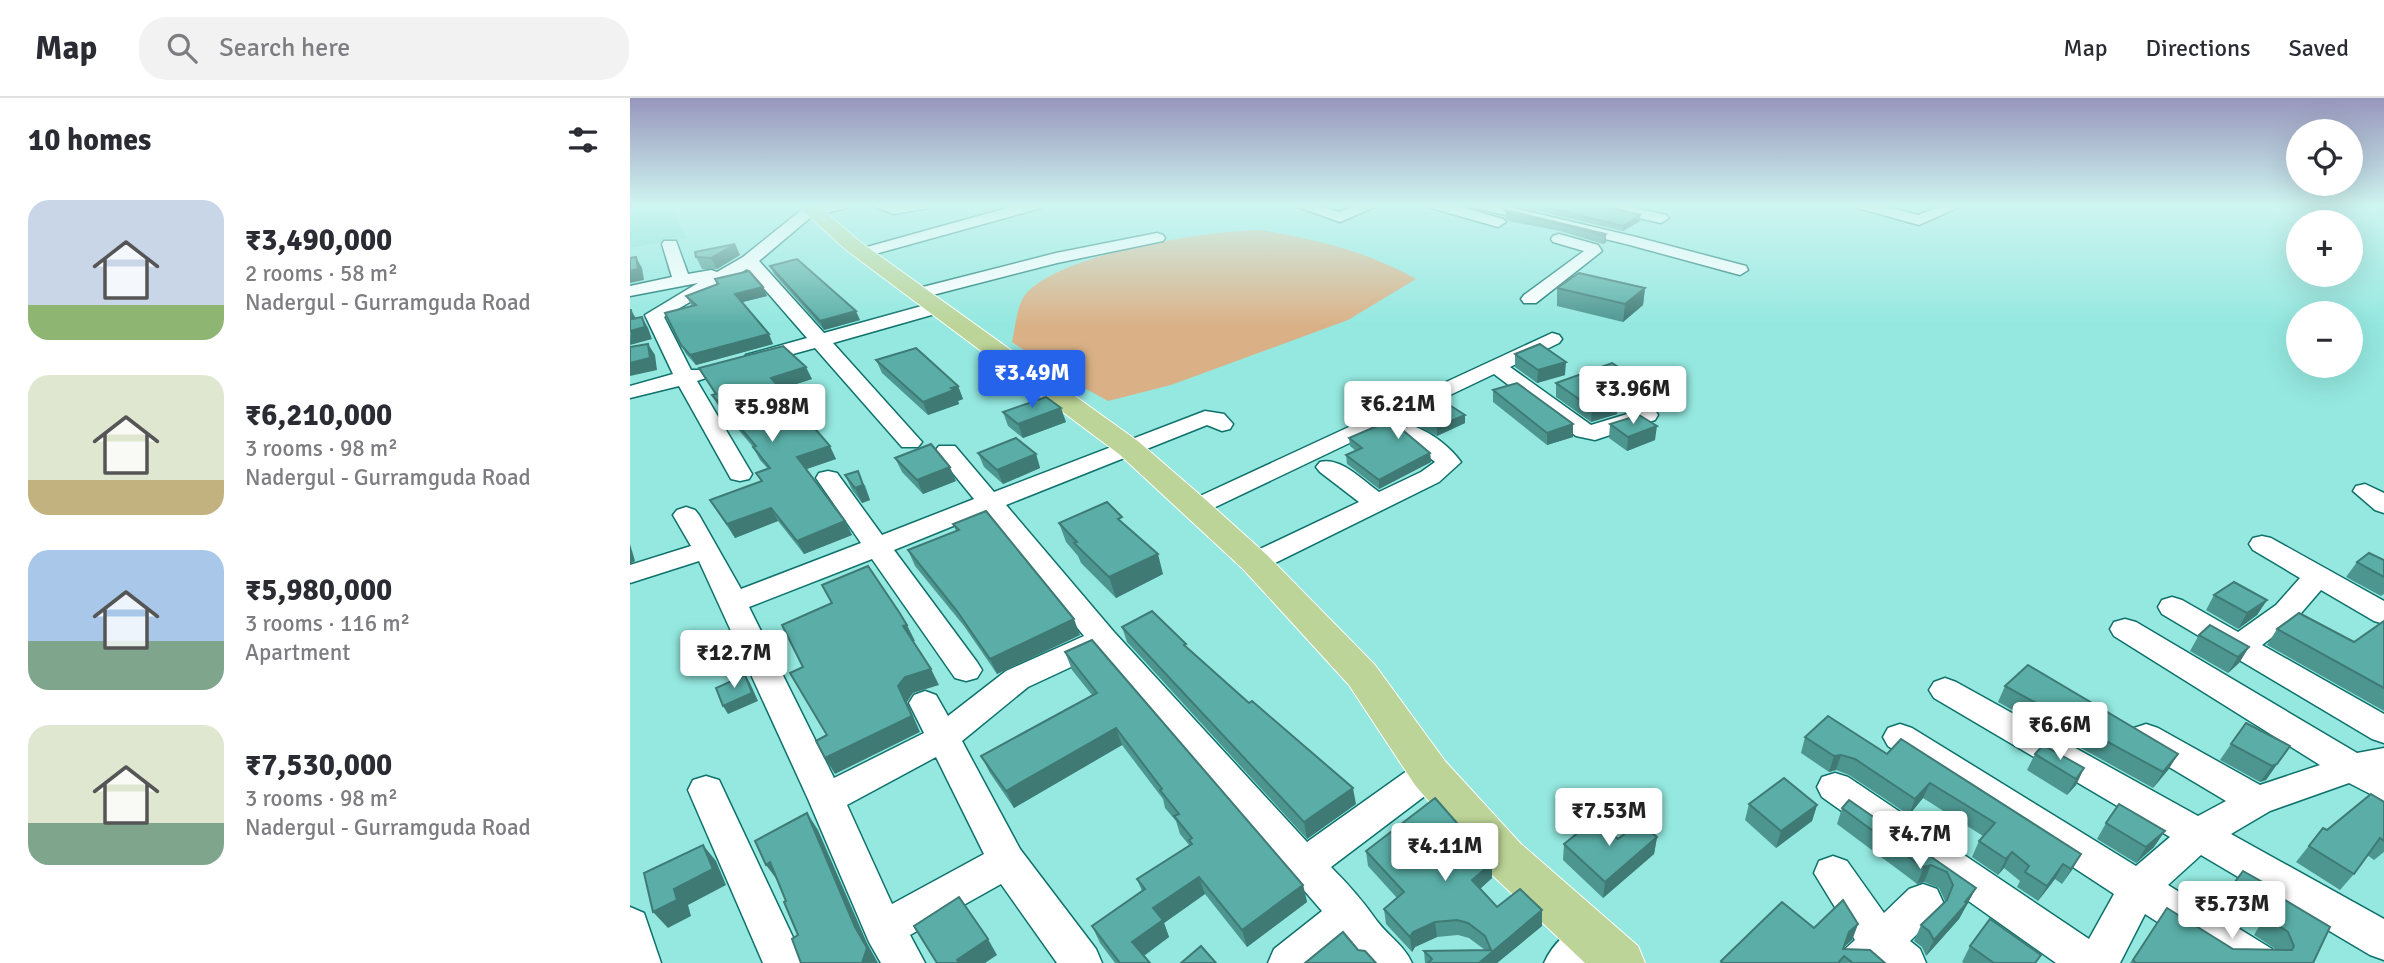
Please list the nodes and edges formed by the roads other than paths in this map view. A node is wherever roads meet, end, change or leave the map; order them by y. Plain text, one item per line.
1 (670, 245) edge
2 (769, 245) edge
3 (854, 245) edge
4 (890, 245) edge
5 (1120, 245) edge
6 (1582, 245) edge
7 (1650, 245) edge
8 (862, 253) junction
9 (749, 261) junction
10 (1740, 270) dead end
11 (723, 274) junction
12 (681, 279) junction
13 (630, 291) edge
14 (1530, 299) dead end
15 (929, 300) junction
16 (654, 315) junction
17 (630, 320) edge
18 (1552, 339) dead end
19 (820, 341) junction
20 (669, 343) junction
21 (643, 349) edge
22 (1496, 366) junction
23 (685, 379) junction
24 (1559, 386) edge
25 (630, 392) edge
26 (1535, 394) junction
27 (1647, 415) dead end
28 (1222, 424) dead end
29 (1412, 433) dead end
30 (910, 442) dead end
31 (1129, 448) junction
32 (947, 451) dead end
33 (1328, 467) dead end
34 (740, 474) dead end
35 (828, 478) dead end
36 (990, 502) junction
37 (1377, 503) junction
38 (1196, 507) junction
39 (686, 515) dead end
40 (2262, 544) dead end
41 (877, 547) junction
42 (707, 550) junction
43 (1255, 562) junction
44 (630, 574) edge
45 (2317, 576) junction
46 (733, 603) junction
47 (2172, 607) dead end
48 (2384, 614) edge
49 (2125, 629) dead end
50 (1103, 639) junction
51 (2239, 646) junction
52 (966, 670) dead end
53 (1945, 690) dead end
54 (925, 703) dead end
55 (2117, 721) edge
56 (2384, 730) edge
57 (1900, 737) edge
58 (943, 738) junction
59 (2367, 765) edge
60 (1430, 773) junction
61 (1835, 787) dead end
62 (2384, 788) edge
63 (706, 790) dead end
64 (826, 799) junction
65 (2257, 801) junction
66 (2198, 835) junction
67 (1007, 861) junction
68 (1304, 865) junction
69 (1833, 873) dead end
70 (2138, 888) junction
71 (1923, 902) dead end
72 (1350, 913) junction
73 (630, 926) edge
74 (883, 929) junction
75 (2384, 941) edge
76 (1592, 955) edge
77 (1882, 956) edge
78 (640, 963) edge
79 (784, 963) edge
80 (904, 963) edge
81 (1081, 963) edge
82 (1289, 963) edge
83 (1391, 963) edge
84 (2090, 963) edge
85 (2098, 963) edge
86 (2257, 963) edge

1 - 12 street
2 - 9 street
3 - 8 main road
4 - 8 street
5 - 15 street
6 - 14 street
7 - 10 street
8 - 15 main road
9 - 11 street
9 - 19 street
11 - 12 street
11 - 16 street
12 - 13 street
15 - 19 street
15 - 31 main road
16 - 17 street
16 - 20 street
18 - 22 street
19 - 23 street
19 - 30 street
20 - 21 street
20 - 23 street
22 - 26 street
22 - 38 street
23 - 25 street
23 - 34 street
24 - 26 street
26 - 27 street
28 - 31 street
29 - 37 street
31 - 36 street
31 - 38 main road
32 - 36 street
33 - 37 street
35 - 41 street
36 - 41 street
36 - 50 street
37 - 43 street
38 - 43 main road
39 - 42 street
40 - 45 street
41 - 46 street
41 - 52 street
42 - 44 street
42 - 46 street
43 - 60 main road
45 - 48 street
45 - 51 street
46 - 64 street
47 - 51 street
49 - 59 street
50 - 58 street
50 - 68 street
51 - 56 street
53 - 66 street
54 - 58 street
55 - 65 street
57 - 70 street
58 - 64 street
58 - 67 street
59 - 62 street
59 - 65 street
60 - 68 street
60 - 76 main road
61 - 84 street
63 - 79 street
64 - 74 street
65 - 66 street
66 - 70 street
66 - 75 street
67 - 74 street
67 - 81 street
68 - 72 street
69 - 77 street
70 - 85 street
70 - 86 street
71 - 77 street
72 - 82 street
72 - 83 street
73 - 78 street
74 - 80 street

